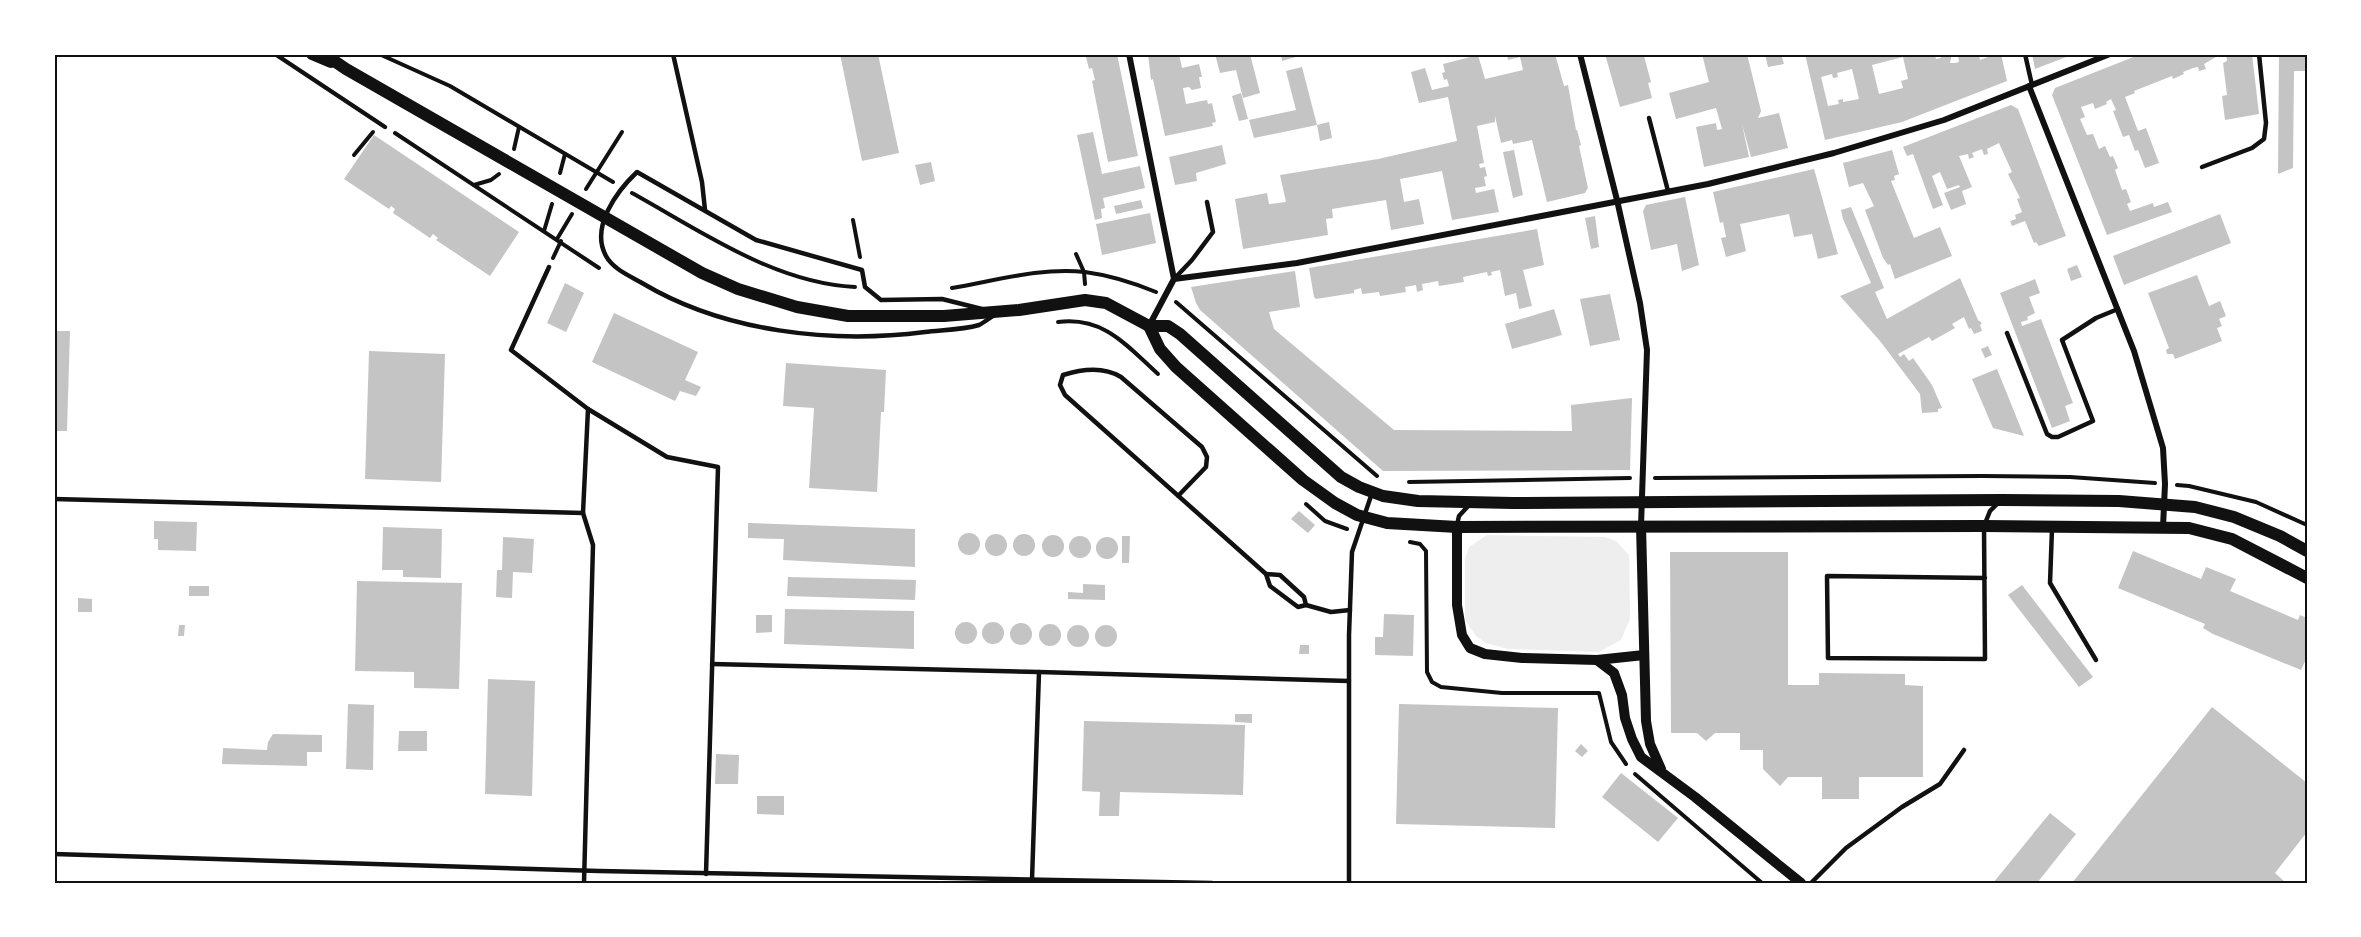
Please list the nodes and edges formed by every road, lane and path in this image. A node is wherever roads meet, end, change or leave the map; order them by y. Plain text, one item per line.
1 (275, 54) edge
2 (312, 54) edge
3 (324, 54) edge
4 (379, 54) edge
5 (673, 54) edge
6 (1129, 54) edge
7 (1580, 54) edge
8 (2025, 54) edge
9 (2110, 54) edge
10 (2259, 54) edge
11 (346, 69) junction
12 (2030, 85) junction
13 (1649, 118) dead end
14 (385, 127) dead end
15 (622, 132) dead end
16 (602, 163) dead end
17 (2202, 167) dead end
18 (621, 187) junction
19 (1668, 191) junction
20 (1617, 200) junction
21 (1208, 202) dead end
22 (705, 210) junction
23 (853, 220) dead end
24 (561, 241) dead end
25 (1076, 254) dead end
26 (549, 267) joint
27 (862, 270) junction
28 (1084, 272) junction
29 (1174, 279) junction
30 (864, 287) junction
31 (950, 288) dead end
32 (1165, 295) junction
33 (1085, 300) junction
34 (2118, 309) junction
35 (998, 313) junction
36 (1048, 324) dead end
37 (1149, 326) junction
38 (2007, 333) dead end
39 (1164, 379) dead end
40 (588, 409) junction
41 (1643, 478) junction
42 (1381, 480) dead end
43 (1404, 482) dead end
44 (2165, 484) junction
45 (1373, 492) junction
46 (1178, 496) junction
47 (1298, 497) dead end
48 (54, 499) edge
49 (2002, 500) junction
50 (1641, 501) junction
51 (1471, 502) junction
52 (2164, 506) junction
53 (583, 513) junction
54 (1363, 517) junction
55 (1641, 526) junction
56 (1984, 526) junction
57 (2052, 526) junction
58 (1457, 527) junction
59 (2163, 527) junction
60 (1358, 531) junction
61 (1400, 539) dead end
62 (2307, 551) edge
63 (1266, 574) junction
64 (1985, 578) junction
65 (2307, 578) edge
66 (1306, 605) junction
67 (1350, 610) junction
68 (1644, 655) junction
69 (1597, 660) junction
70 (2096, 660) dead end
71 (712, 664) junction
72 (1039, 672) junction
73 (1349, 681) junction
74 (1964, 750) dead end
75 (1665, 774) junction
76 (54, 854) edge
77 (584, 871) junction
78 (706, 874) junction
79 (1032, 880) junction
80 (584, 883) edge
81 (1212, 883) edge
82 (1349, 883) edge
83 (1762, 883) edge
84 (1801, 883) edge
85 (1811, 883) edge

1 - 14 lane
2 - 11 main road
3 - 11 main road
4 - 18 path
5 - 22 lane
6 - 29 street
7 - 20 street
8 - 12 lane
9 - 12 street
10 - 17 lane
11 - 35 main road
12 - 19 street
12 - 34 street
13 - 19 lane
15 - 16 path
18 - 22 lane
18 - 30 path
18 - 35 lane
19 - 20 street
20 - 29 street
20 - 41 street
21 - 29 lane
22 - 27 lane
23 - 27 path
24 - 26 path
25 - 28 path
26 - 40 lane
27 - 30 lane
28 - 31 path
28 - 32 path
28 - 33 path
29 - 32 street
30 - 35 lane
32 - 37 street
32 - 42 path
33 - 35 main road
33 - 37 main road
34 - 38 lane
34 - 44 street
36 - 39 path
37 - 45 main road
37 - 54 main road
40 - 53 lane
40 - 71 lane
41 - 43 path
41 - 44 path
41 - 50 street
44 - 52 street
45 - 51 main road
45 - 54 lane
46 - 46 lane
46 - 63 lane
47 - 60 path
48 - 53 lane
49 - 50 main road
49 - 52 main road
49 - 56 lane
50 - 51 main road
50 - 55 street
51 - 58 lane
52 - 59 street
52 - 62 main road
53 - 77 lane
54 - 58 main road
54 - 60 lane
55 - 56 main road
55 - 58 main road
55 - 68 street
56 - 57 main road
56 - 64 lane
57 - 59 main road
57 - 70 lane
58 - 69 street
59 - 65 main road
60 - 67 lane
61 - 83 path
63 - 66 lane
63 - 66 lane
64 - 64 lane
66 - 67 lane
67 - 73 lane
68 - 69 street
68 - 75 street
69 - 75 street
71 - 72 lane
71 - 78 lane
72 - 73 lane
72 - 79 lane
73 - 82 lane
74 - 85 lane
75 - 84 street
76 - 77 lane
77 - 78 lane
77 - 80 lane
78 - 79 lane
79 - 81 lane

